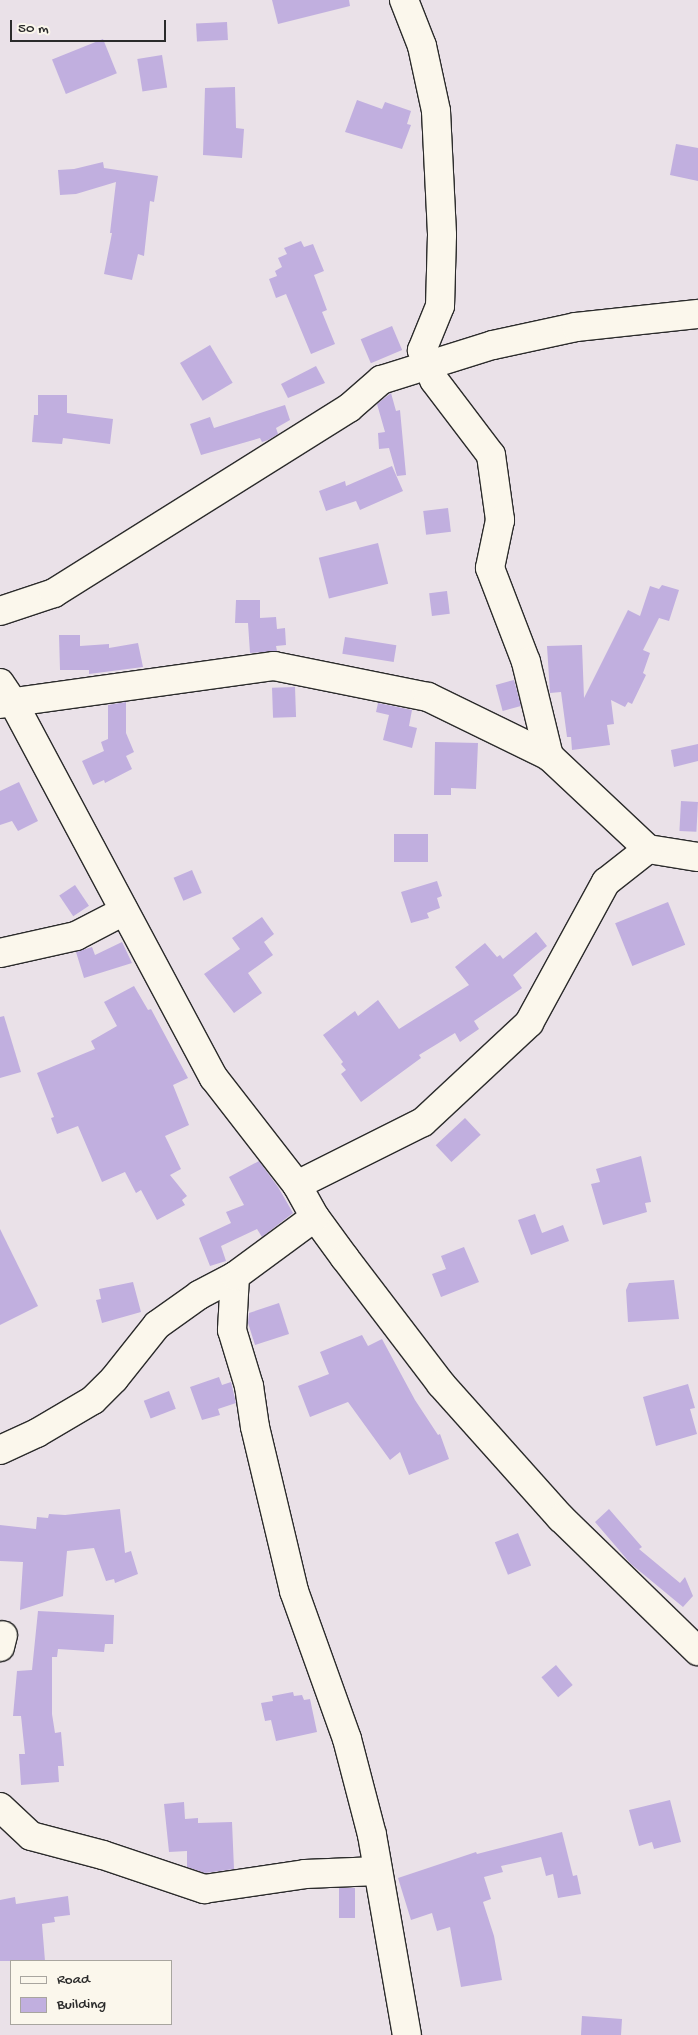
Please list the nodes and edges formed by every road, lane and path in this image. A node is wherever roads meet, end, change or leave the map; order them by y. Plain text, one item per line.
1 (404, 0) edge
2 (698, 314) edge
3 (428, 364) junction
4 (0, 610) edge
5 (5, 697) edge
6 (549, 756) junction
7 (648, 849) junction
8 (698, 857) edge
9 (124, 911) junction
10 (0, 953) edge
11 (297, 1186) junction
12 (315, 1217) junction
13 (236, 1276) junction
14 (0, 1450) edge
15 (698, 1651) edge
16 (0, 1807) edge
17 (378, 1871) junction
18 (407, 2035) edge

1 - 3 street
2 - 3 street
3 - 4 street
3 - 6 street
5 - 6 street
5 - 9 street
6 - 7 street
7 - 8 street
7 - 11 street
9 - 10 street
9 - 11 street
11 - 12 street
12 - 13 street
12 - 15 street
13 - 14 street
13 - 17 street
16 - 17 street
17 - 18 street

